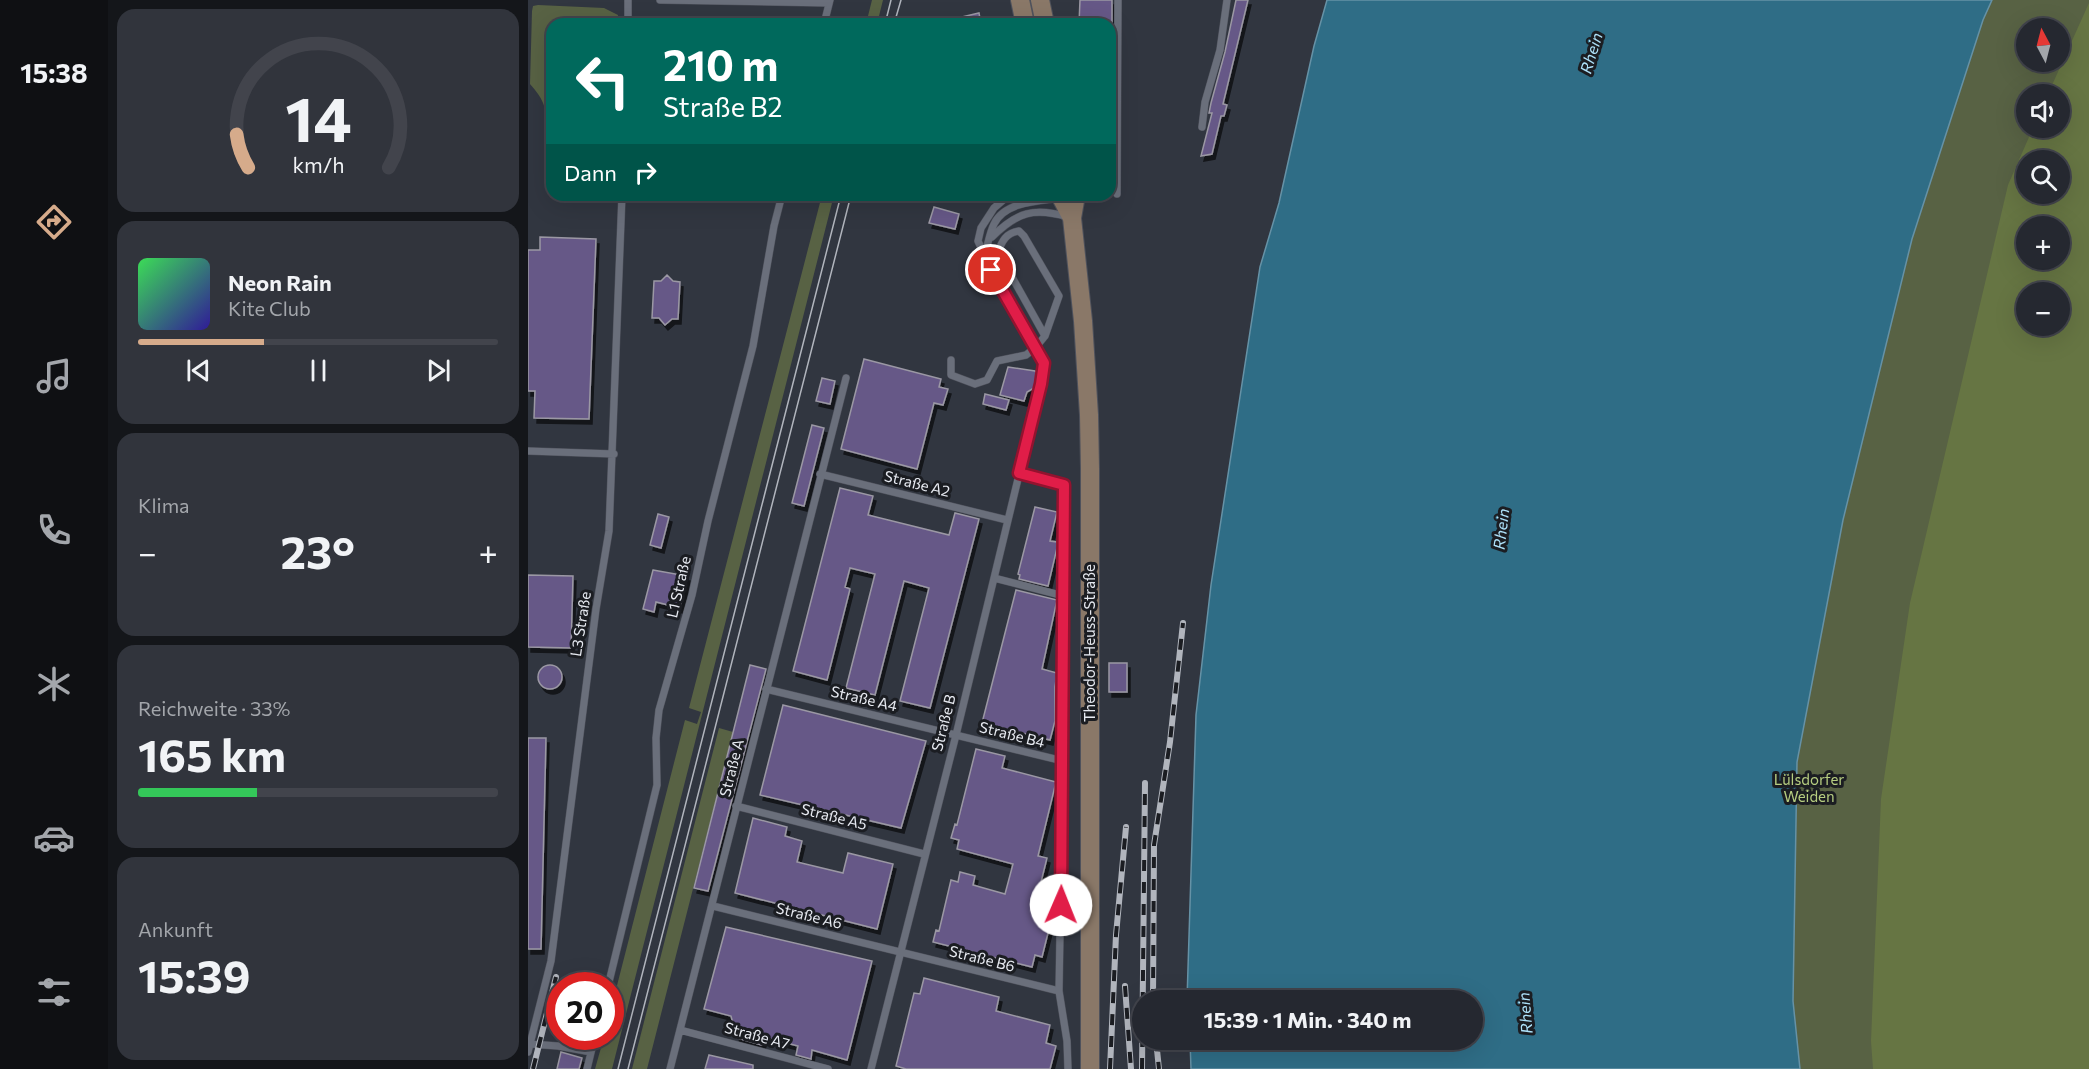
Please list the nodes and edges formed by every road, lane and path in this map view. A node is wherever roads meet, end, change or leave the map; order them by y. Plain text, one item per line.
1 (628, 0) edge
2 (660, 0) edge
3 (1020, 0) edge
4 (1040, 0) edge
5 (1118, 0) edge
6 (1227, 0) edge
7 (789, 2) edge
8 (830, 2) edge
9 (628, 18) edge
10 (826, 18) edge
11 (1024, 18) edge
12 (1044, 18) edge
13 (1202, 127) dead end
14 (1117, 194) dead end
15 (622, 201) edge
16 (780, 201) edge
17 (1002, 201) edge
18 (1039, 201) edge
19 (1069, 201) edge
20 (1072, 218) junction
21 (990, 239) junction
22 (984, 256) junction
23 (1045, 336) junction
24 (1035, 348) junction
25 (951, 360) dead end
26 (846, 378) dead end
27 (528, 451) edge
28 (614, 454) junction
29 (1019, 473) junction
30 (820, 474) junction
31 (1007, 520) junction
32 (994, 578) junction
33 (1064, 596) junction
34 (766, 689) junction
35 (956, 735) junction
36 (1063, 761) junction
37 (736, 806) junction
38 (924, 854) junction
39 (713, 906) junction
40 (899, 952) junction
41 (611, 972) edge
42 (1059, 992) junction
43 (680, 1030) junction
44 (529, 1048) edge
45 (591, 1052) joint
46 (587, 1069) edge
47 (670, 1069) edge
48 (828, 1069) edge
49 (871, 1069) edge
50 (1068, 1069) edge
51 (1090, 1069) edge

1 - 9 lane
2 - 7 lane
3 - 11 main road
4 - 12 main road
5 - 14 lane
6 - 13 lane
7 - 8 lane
8 - 10 lane
15 - 28 lane, L3 Straße
16 - 41 lane, L1 Straße
17 - 22 lane
18 - 21 lane
19 - 20 main road, Theodor-Heuss-Straße
20 - 21 lane
20 - 51 main road, Theodor-Heuss-Straße
21 - 22 lane
22 - 24 lane, Straße B
23 - 23 lane
23 - 24 lane
24 - 25 lane
24 - 29 lane, Straße B
26 - 30 lane, Straße A
27 - 28 lane
28 - 44 lane, L3 Straße
29 - 31 lane, Straße B
29 - 33 lane
30 - 31 lane, Straße A2
30 - 34 lane, Straße A
31 - 32 lane, Straße B
32 - 33 lane
32 - 35 lane, Straße B
33 - 36 lane
34 - 35 lane, Straße A4
34 - 37 lane, Straße A
35 - 36 lane, Straße B4
35 - 38 lane, Straße B
36 - 42 lane
37 - 38 lane, Straße A5
37 - 39 lane, Straße A
38 - 40 lane, Straße B
39 - 40 lane, Straße A6
39 - 43 lane, Straße A
40 - 42 lane, Straße B6
40 - 49 lane, Straße B
42 - 50 lane
43 - 47 lane, Straße A
43 - 48 lane, Straße A7
44 - 45 lane
45 - 46 lane

